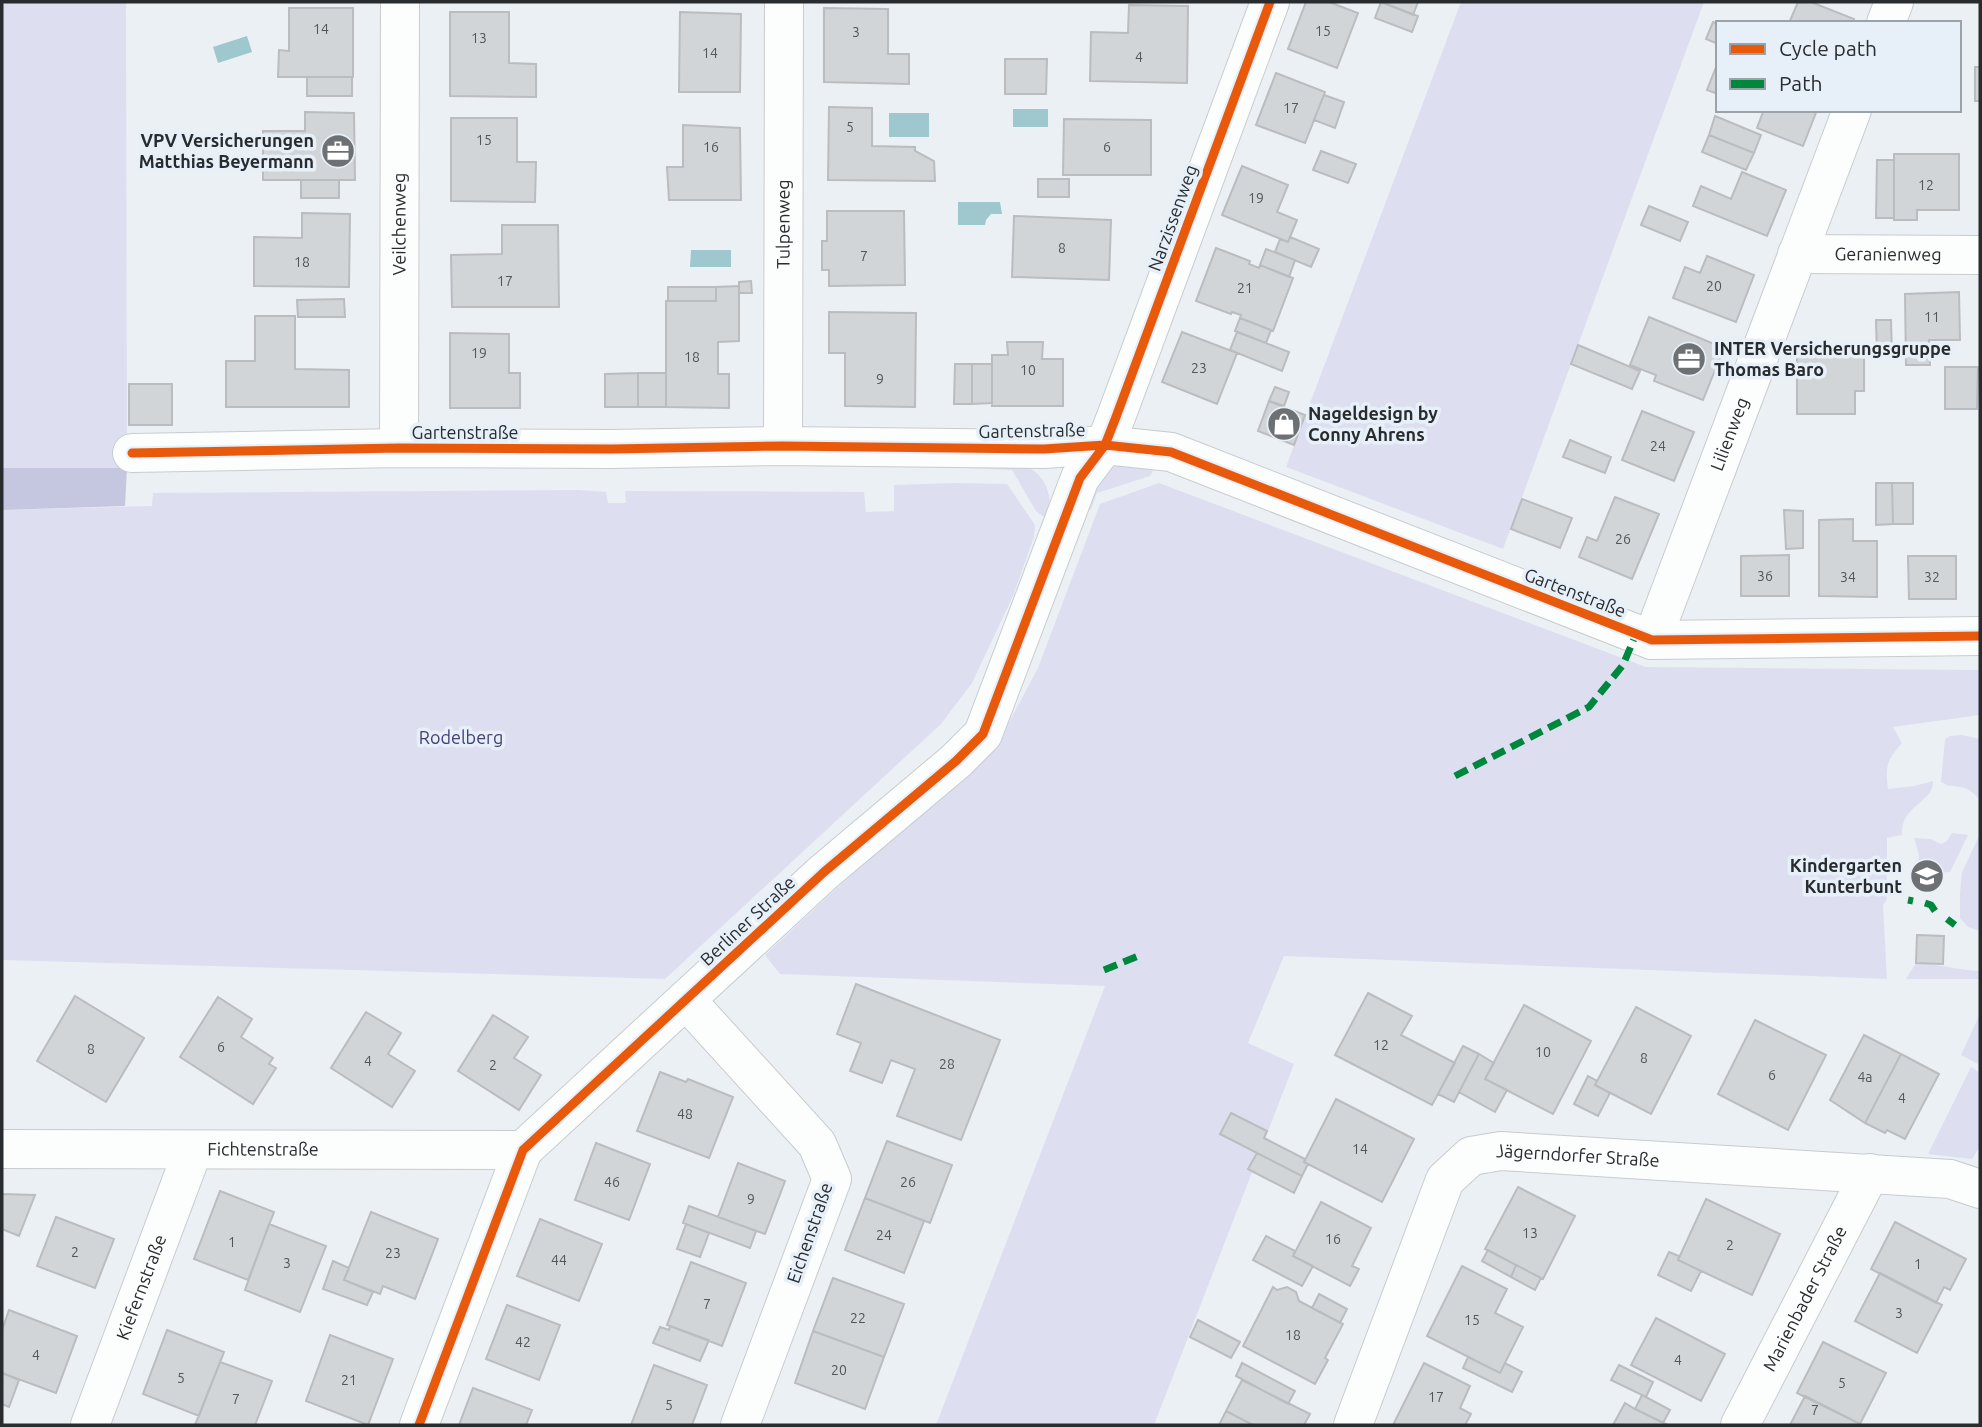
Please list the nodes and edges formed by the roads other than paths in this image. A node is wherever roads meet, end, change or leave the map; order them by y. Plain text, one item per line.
1 (400, 2) edge
2 (784, 2) edge
3 (1270, 2) edge
4 (1894, 2) edge
5 (1887, 21) edge
6 (1851, 112) edge
7 (1797, 254) junction
8 (1980, 255) edge
9 (1105, 445) junction
10 (783, 446) junction
11 (400, 448) junction
12 (132, 453) dead end
13 (1980, 636) edge
14 (1652, 640) junction
15 (686, 1000) junction
16 (2, 1149) edge
17 (193, 1150) junction
18 (523, 1150) junction
19 (1870, 1173) junction
20 (1980, 1189) edge
21 (90, 1425) edge
22 (419, 1425) edge
23 (740, 1425) edge
24 (1353, 1425) edge
25 (1740, 1425) edge

1 - 11 street, Veilchenweg
2 - 10 street, Tulpenweg
3 - 9 street, Narzissenweg
4 - 5 street
6 - 7 street, Lilienweg
7 - 8 street, Geranienweg
7 - 14 street, Lilienweg
9 - 10 street, Gartenstraße
9 - 14 street, Gartenstraße
9 - 15 street, Berliner Straße
10 - 11 street, Gartenstraße
11 - 12 street, Gartenstraße
13 - 14 street, Gartenstraße
15 - 18 street, Berliner Straße
15 - 23 street, Eichenstraße
16 - 17 street, Fichtenstraße
17 - 18 street, Fichtenstraße
17 - 21 street, Kiefernstraße
18 - 22 street, Berliner Straße
19 - 20 street, Jägerndorfer Straße
19 - 24 street, Jägerndorfer Straße
19 - 25 street, Marienbader Straße

